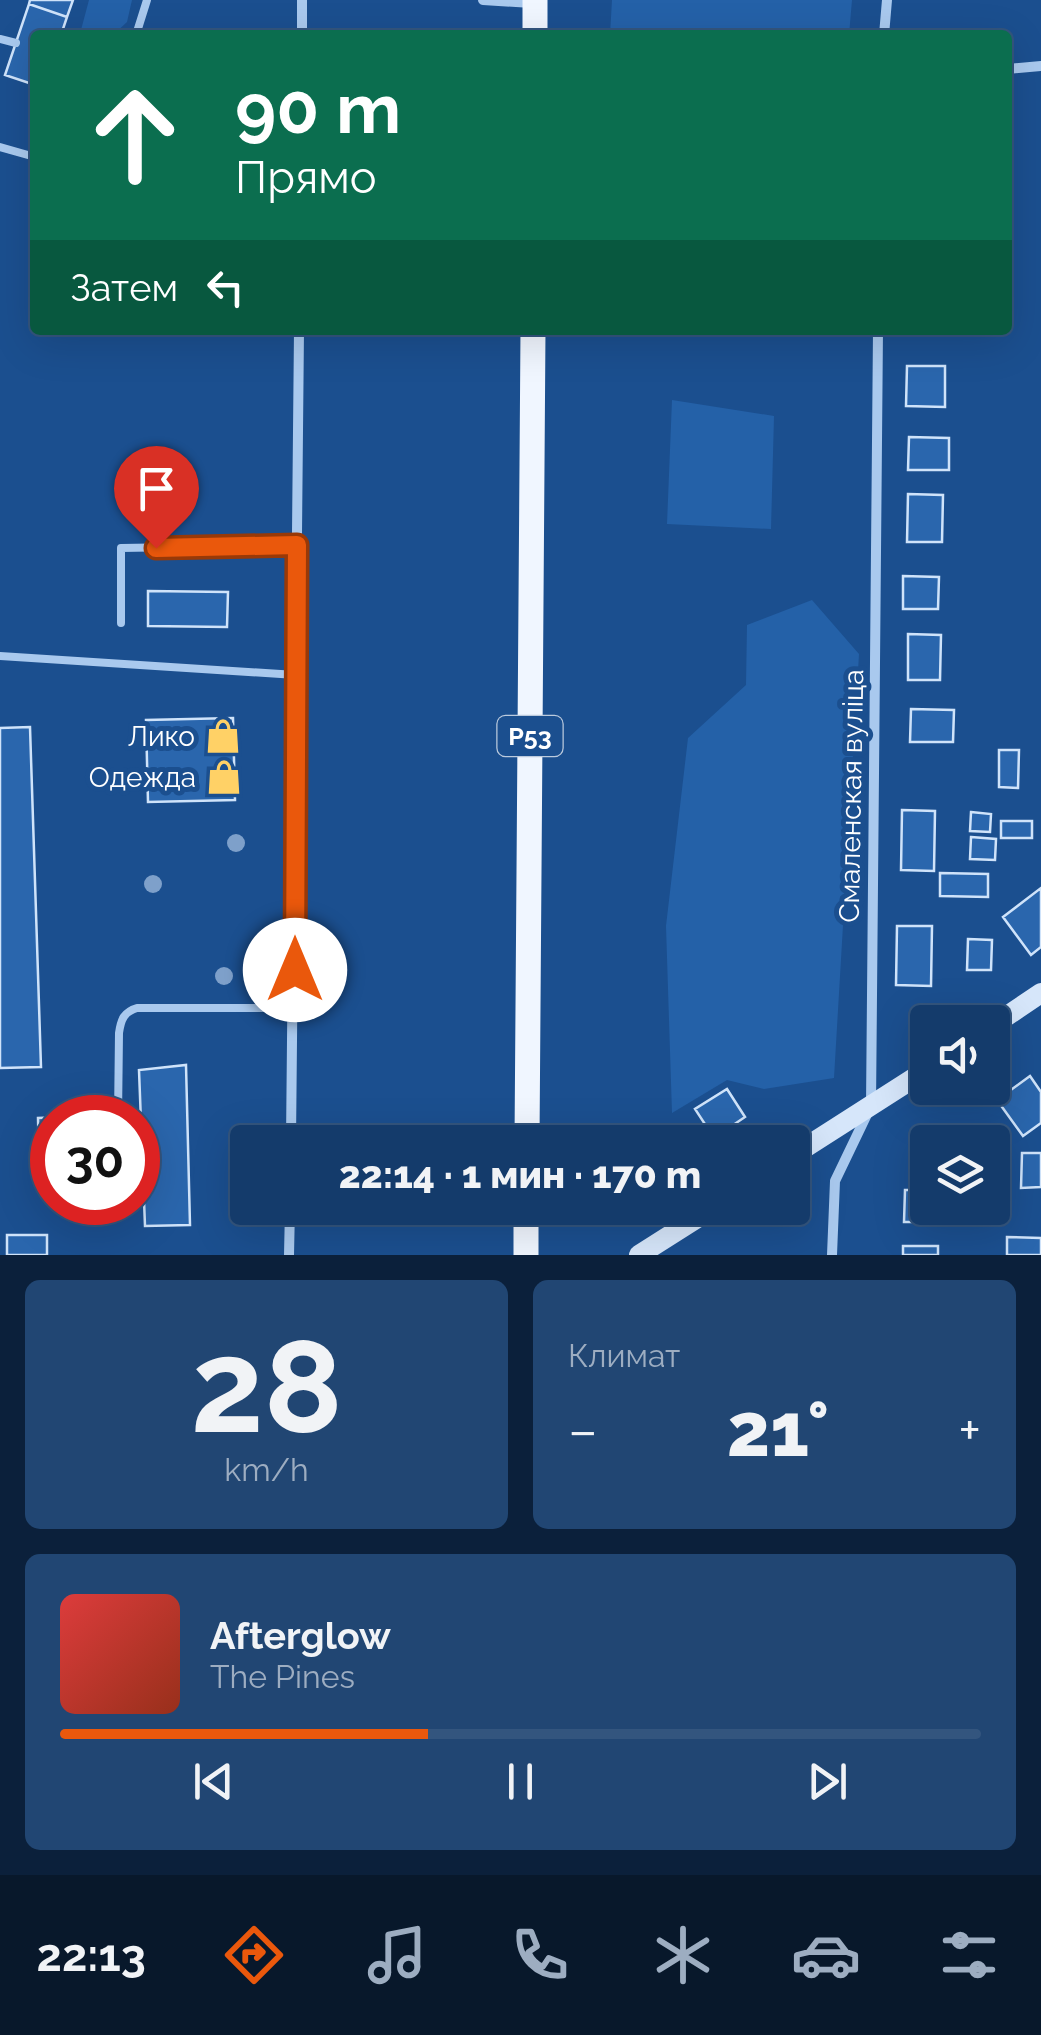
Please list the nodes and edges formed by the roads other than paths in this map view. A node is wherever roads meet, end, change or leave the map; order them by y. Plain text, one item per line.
1 (147, 0) edge
2 (302, 0) edge
3 (483, 0) edge
4 (887, 0) edge
5 (535, 2) edge
6 (138, 30) edge
7 (302, 30) edge
8 (535, 30) edge
9 (884, 30) edge
10 (0, 39) edge
11 (16, 43) dead end
12 (1041, 66) edge
13 (1012, 69) edge
14 (0, 146) edge
15 (30, 155) edge
16 (299, 335) edge
17 (534, 335) edge
18 (878, 335) edge
19 (297, 545) junction
20 (122, 623) dead end
21 (0, 656) edge
22 (296, 675) junction
23 (1041, 994) edge
24 (294, 1008) junction
25 (1010, 1014) edge
26 (910, 1080) edge
27 (118, 1095) edge
28 (870, 1106) junction
29 (292, 1125) edge
30 (527, 1125) edge
31 (810, 1144) edge
32 (290, 1225) edge
33 (526, 1225) edge
34 (686, 1225) edge
35 (289, 1255) edge
36 (526, 1255) edge
37 (639, 1255) edge
38 (832, 1255) edge

1 - 6 lane
2 - 7 street
3 - 5 street
4 - 9 street
5 - 8 main road
10 - 11 lane
12 - 13 street
14 - 15 lane
16 - 19 street
17 - 30 main road, Р53
18 - 28 street, Смаленская вуліца
19 - 20 lane
19 - 22 street
21 - 22 lane
22 - 24 street
23 - 25 main road
24 - 27 lane
24 - 29 street
26 - 28 main road
28 - 31 main road
28 - 38 street, Смаленская вуліца
32 - 35 street
33 - 36 main road
34 - 37 main road

